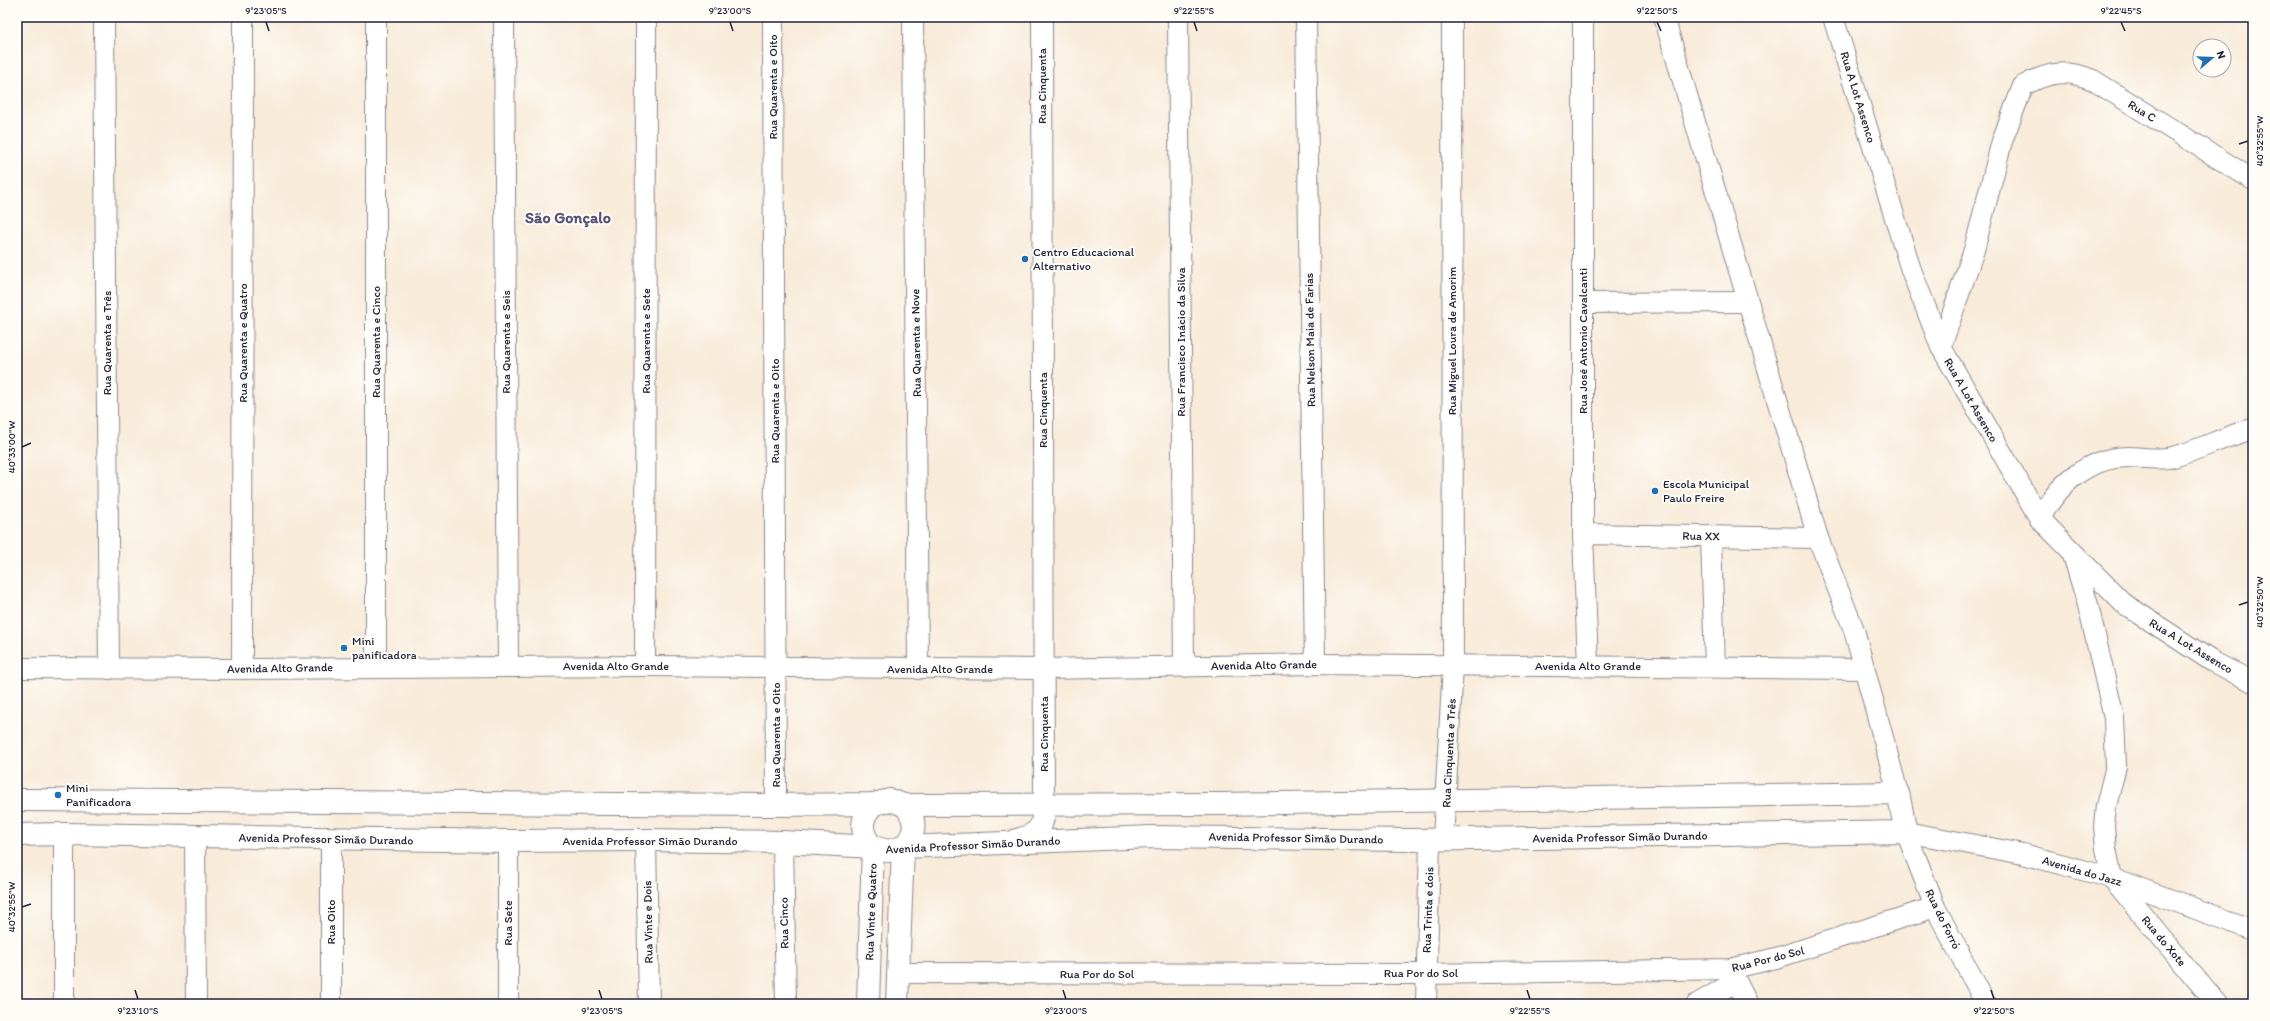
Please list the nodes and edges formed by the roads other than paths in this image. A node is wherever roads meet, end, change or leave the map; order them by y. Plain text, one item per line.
1 (104, 17) edge
2 (243, 17) edge
3 (376, 17) edge
4 (504, 17) edge
5 (646, 17) edge
6 (773, 17) edge
7 (913, 17) edge
8 (1042, 17) edge
9 (1178, 17) edge
10 (1306, 17) edge
11 (1452, 17) edge
12 (1583, 17) edge
13 (1664, 17) edge
14 (1833, 17) edge
15 (2253, 180) edge
16 (1748, 302) junction
17 (1584, 304) junction
18 (1941, 347) junction
19 (2253, 429) edge
20 (2040, 519) junction
21 (1583, 534) junction
22 (1711, 536) junction
23 (1818, 538) junction
24 (2073, 552) junction
25 (1315, 664) junction
26 (508, 666) junction
27 (646, 666) junction
28 (1453, 666) junction
29 (1588, 666) junction
30 (376, 667) junction
31 (776, 667) junction
32 (1184, 667) junction
33 (1715, 667) junction
34 (17, 668) edge
35 (109, 669) junction
36 (242, 669) junction
37 (918, 669) junction
38 (1044, 669) junction
39 (1863, 669) junction
40 (2253, 682) edge
41 (1898, 793) junction
42 (17, 800) edge
43 (1447, 801) junction
44 (1044, 803) junction
45 (874, 804) junction
46 (904, 804) junction
47 (776, 805) junction
48 (1906, 832) junction
49 (64, 834) junction
50 (17, 835) edge
51 (195, 836) junction
52 (331, 839) junction
53 (1437, 839) junction
54 (646, 840) junction
55 (508, 841) junction
56 (783, 842) junction
57 (1008, 842) junction
58 (873, 847) junction
59 (903, 847) junction
60 (2112, 878) junction
61 (1935, 907) junction
62 (2253, 930) edge
63 (869, 942) junction
64 (900, 942) junction
65 (898, 973) junction
66 (1426, 974) junction
67 (1733, 976) junction
68 (64, 1004) edge
69 (196, 1004) edge
70 (331, 1004) edge
71 (508, 1004) edge
72 (649, 1004) edge
73 (786, 1004) edge
74 (868, 1004) edge
75 (897, 1004) edge
76 (1426, 1004) edge
77 (1697, 1004) edge
78 (1748, 1004) edge
79 (1986, 1004) edge
80 (2217, 1004) edge

1 - 35 street, Rua Quarenta e Três
2 - 36 street, Rua Quarenta e Quatro
3 - 30 street, Rua Quarenta e Cinco
4 - 26 street, Rua Quarenta e Seis
5 - 27 street, Rua Quarenta e Sete
6 - 31 street, Rua Quarenta e Oito
7 - 37 street, Rua Quarenta e Nove
8 - 38 street, Rua Cinquenta
9 - 32 street, Rua Francisco Inácio da Silva
10 - 25 street, Rua Nelson Maia de Farias
11 - 28 street, Rua Miguel Loura de Amorim
12 - 17 street, Rua José Antonio Cavalcanti
13 - 16 street
14 - 18 street, Rua A Lot Assenco
15 - 18 street, Rua C
16 - 17 street
16 - 23 street
17 - 21 street, Rua José Antonio Cavalcanti
18 - 20 street, Rua A Lot Assenco
19 - 20 street
20 - 24 street, Rua A Lot Assenco
21 - 22 street, Rua XX
21 - 29 street, Rua José Antonio Cavalcanti
22 - 23 street, Rua XX
22 - 33 street
23 - 39 street
24 - 40 street, Rua A Lot Assenco
24 - 60 street
25 - 28 street, Avenida Alto Grande
25 - 32 street, Avenida Alto Grande
26 - 27 street, Avenida Alto Grande
26 - 30 street, Avenida Alto Grande
27 - 31 street, Avenida Alto Grande
28 - 29 street, Avenida Alto Grande
28 - 43 street, Rua Cinquenta e Três
29 - 33 street, Avenida Alto Grande
30 - 36 street, Avenida Alto Grande
31 - 37 street, Avenida Alto Grande
31 - 47 street, Rua Quarenta e Oito
32 - 38 street, Avenida Alto Grande
33 - 39 street, Avenida Alto Grande
34 - 35 street, Avenida Alto Grande
35 - 36 street, Avenida Alto Grande
37 - 38 street, Avenida Alto Grande
38 - 44 street, Rua Cinquenta
39 - 41 street
41 - 43 street
41 - 48 street
42 - 47 street
43 - 44 street
43 - 53 street, Rua Cinquenta e Três
44 - 46 street
44 - 57 street
45 - 46 street
45 - 47 street
45 - 58 street, Rua Vinte e Quatro
46 - 59 street
48 - 53 street, Avenida Professor Simão Durando
48 - 60 street, Avenida do Jazz
48 - 61 street, Rua do Forró
49 - 50 street, Avenida Professor Simão Durando
49 - 51 street, Avenida Professor Simão Durando
49 - 68 street
51 - 52 street, Avenida Professor Simão Durando
51 - 69 street
52 - 55 street, Avenida Professor Simão Durando
52 - 70 street, Rua Oito
53 - 57 street, Avenida Professor Simão Durando
53 - 66 street, Rua Trinta e dois
54 - 55 street, Avenida Professor Simão Durando
54 - 56 street, Avenida Professor Simão Durando
54 - 72 street, Rua Vinte e Dois
55 - 71 street, Rua Sete
56 - 58 street, Avenida Professor Simão Durando
56 - 73 street, Rua Cinco
57 - 59 street, Avenida Professor Simão Durando
58 - 59 street, Avenida Professor Simão Durando
58 - 63 street, Rua Vinte e Quatro
59 - 64 street
60 - 62 street, Avenida do Jazz
60 - 80 street, Rua do Xote
61 - 67 street, Rua Por do Sol
61 - 79 street, Rua do Forró
63 - 64 street
63 - 74 street, Rua Vinte e Quatro
64 - 65 street
65 - 66 street, Rua Por do Sol
65 - 75 street
66 - 67 street, Rua Por do Sol
66 - 76 street, Rua Trinta e dois
67 - 77 street
67 - 78 street

